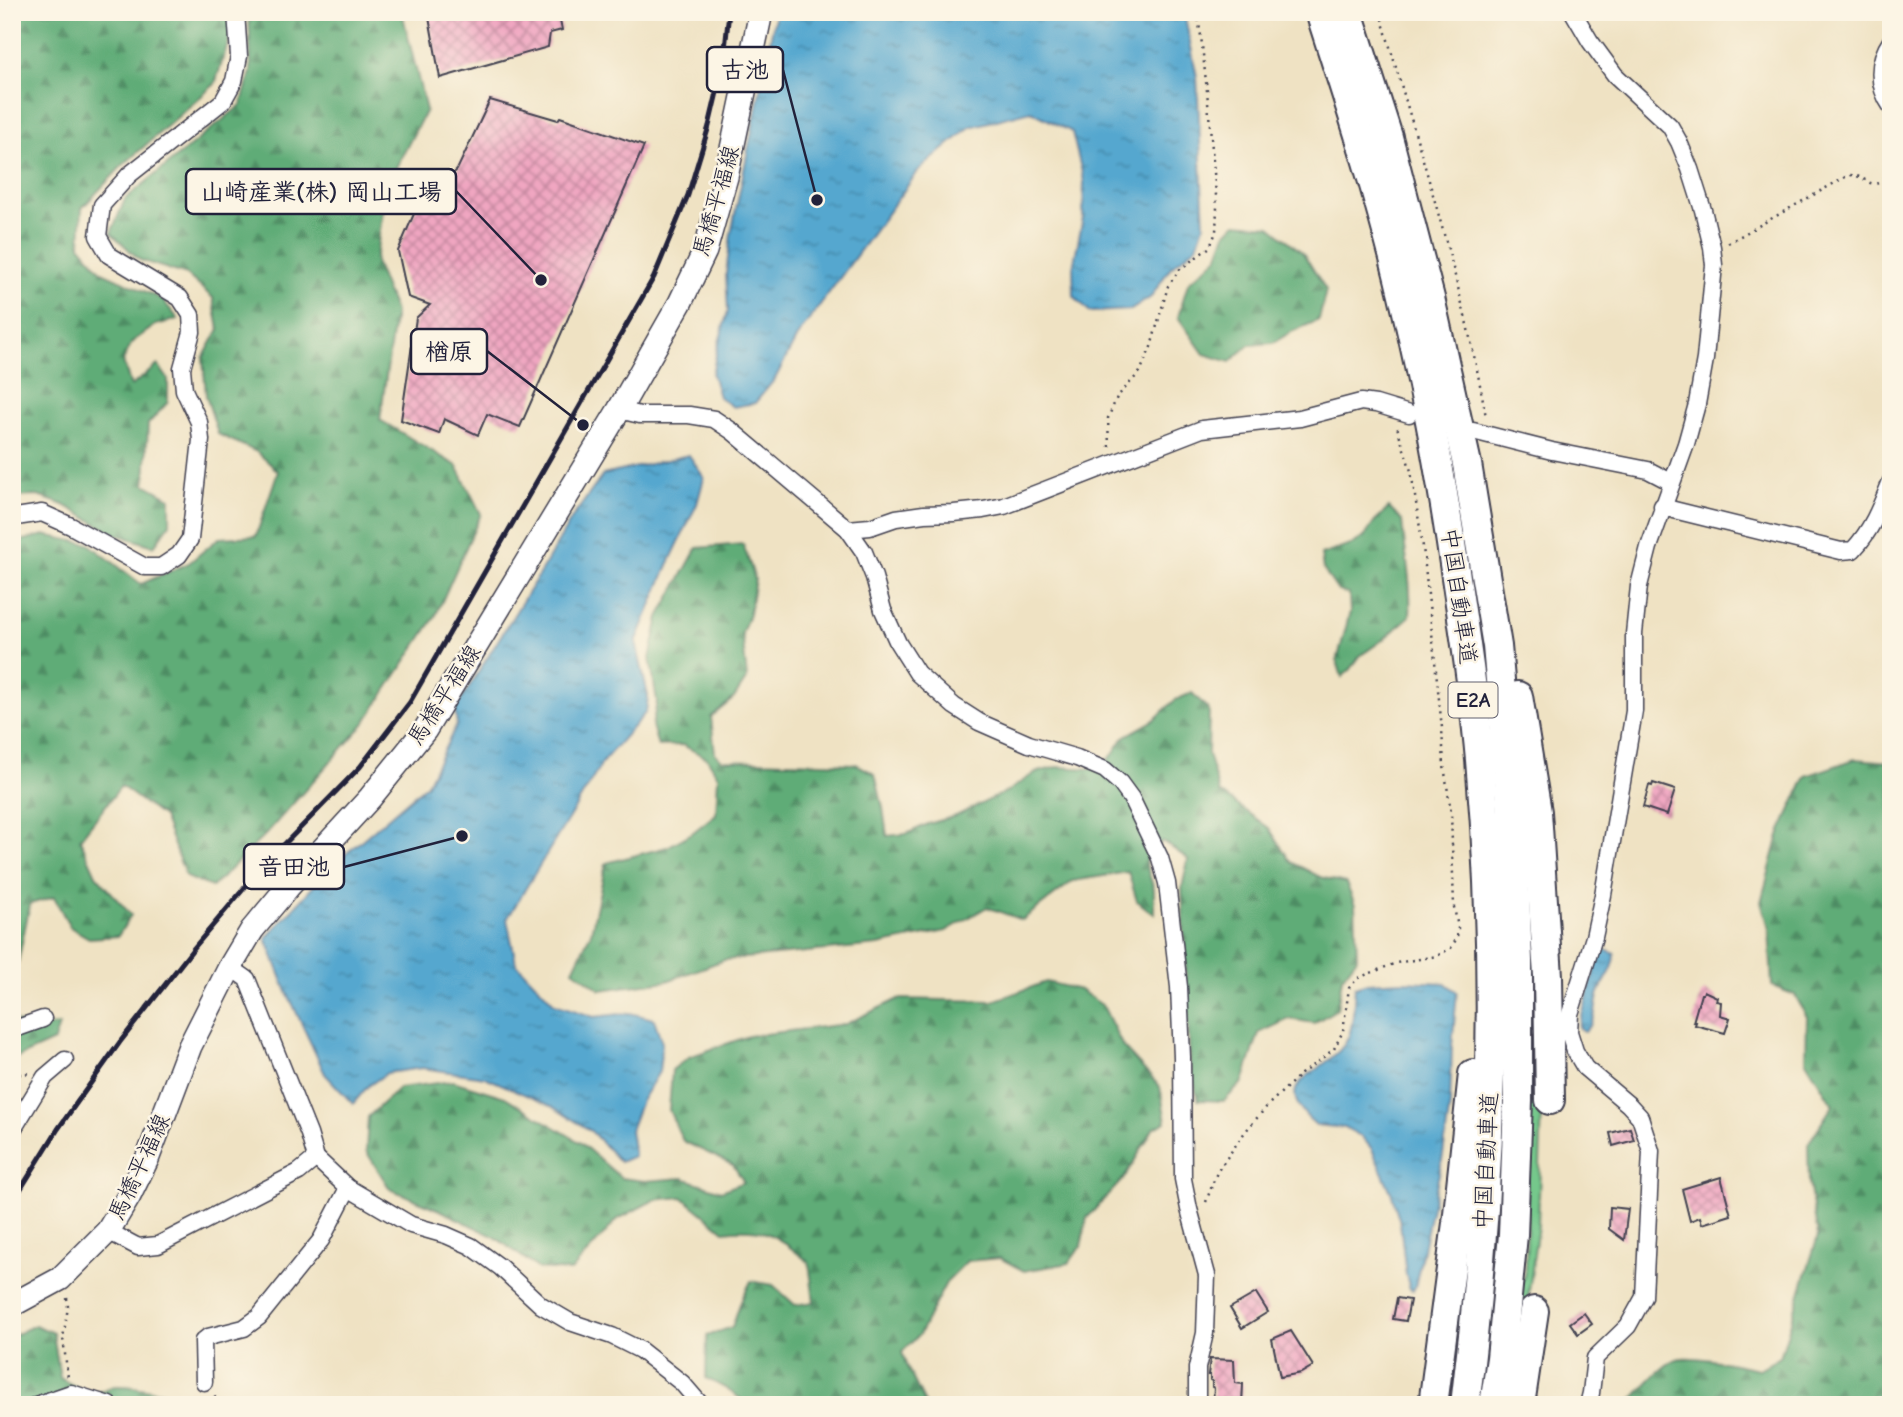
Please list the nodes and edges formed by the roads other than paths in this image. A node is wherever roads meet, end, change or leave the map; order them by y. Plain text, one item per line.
1 (236, 12) edge
2 (761, 12) edge
3 (1320, 12) edge
4 (1348, 12) edge
5 (1573, 12) edge
6 (1891, 41) edge
7 (1891, 106) edge
8 (619, 410) junction
9 (1402, 412) road end
10 (1480, 432) road end
11 (1467, 464) junction
12 (1891, 481) edge
13 (1671, 482) junction
14 (1662, 506) junction
15 (12, 522) edge
16 (848, 529) junction
17 (1480, 760) junction
18 (230, 967) junction
19 (43, 1019) dead end
20 (12, 1030) edge
21 (65, 1060) dead end
22 (1549, 1100) dead end
23 (12, 1131) edge
24 (316, 1158) junction
25 (348, 1188) junction
26 (108, 1231) junction
27 (12, 1305) edge
28 (1534, 1311) dead end
29 (204, 1382) dead end
30 (36, 1405) edge
31 (109, 1405) edge
32 (701, 1405) edge
33 (1197, 1405) edge
34 (1433, 1405) edge
35 (1465, 1405) edge
36 (1494, 1405) edge
37 (1520, 1405) edge
38 (1588, 1405) edge

1 - 15 street
2 - 8 main road, 馬橋平福線
3 - 17 highway, 中国自動車道 / E2A
4 - 11 highway, 中国自動車道 / E2A
5 - 13 street
6 - 7 street
8 - 16 street
8 - 18 main road, 馬橋平福線
9 - 16 street
10 - 13 street
11 - 22 highway
11 - 36 highway, 中国自動車道 / E2A
12 - 14 street
13 - 14 street
14 - 38 street
16 - 33 street
17 - 34 highway
17 - 35 highway, 中国自動車道 / E2A
18 - 24 street
18 - 26 main road, 馬橋平福線
19 - 20 street
21 - 23 street
24 - 25 street
24 - 26 street
25 - 29 street
25 - 32 street
26 - 27 main road, 馬橋平福線
28 - 37 highway
30 - 31 street

